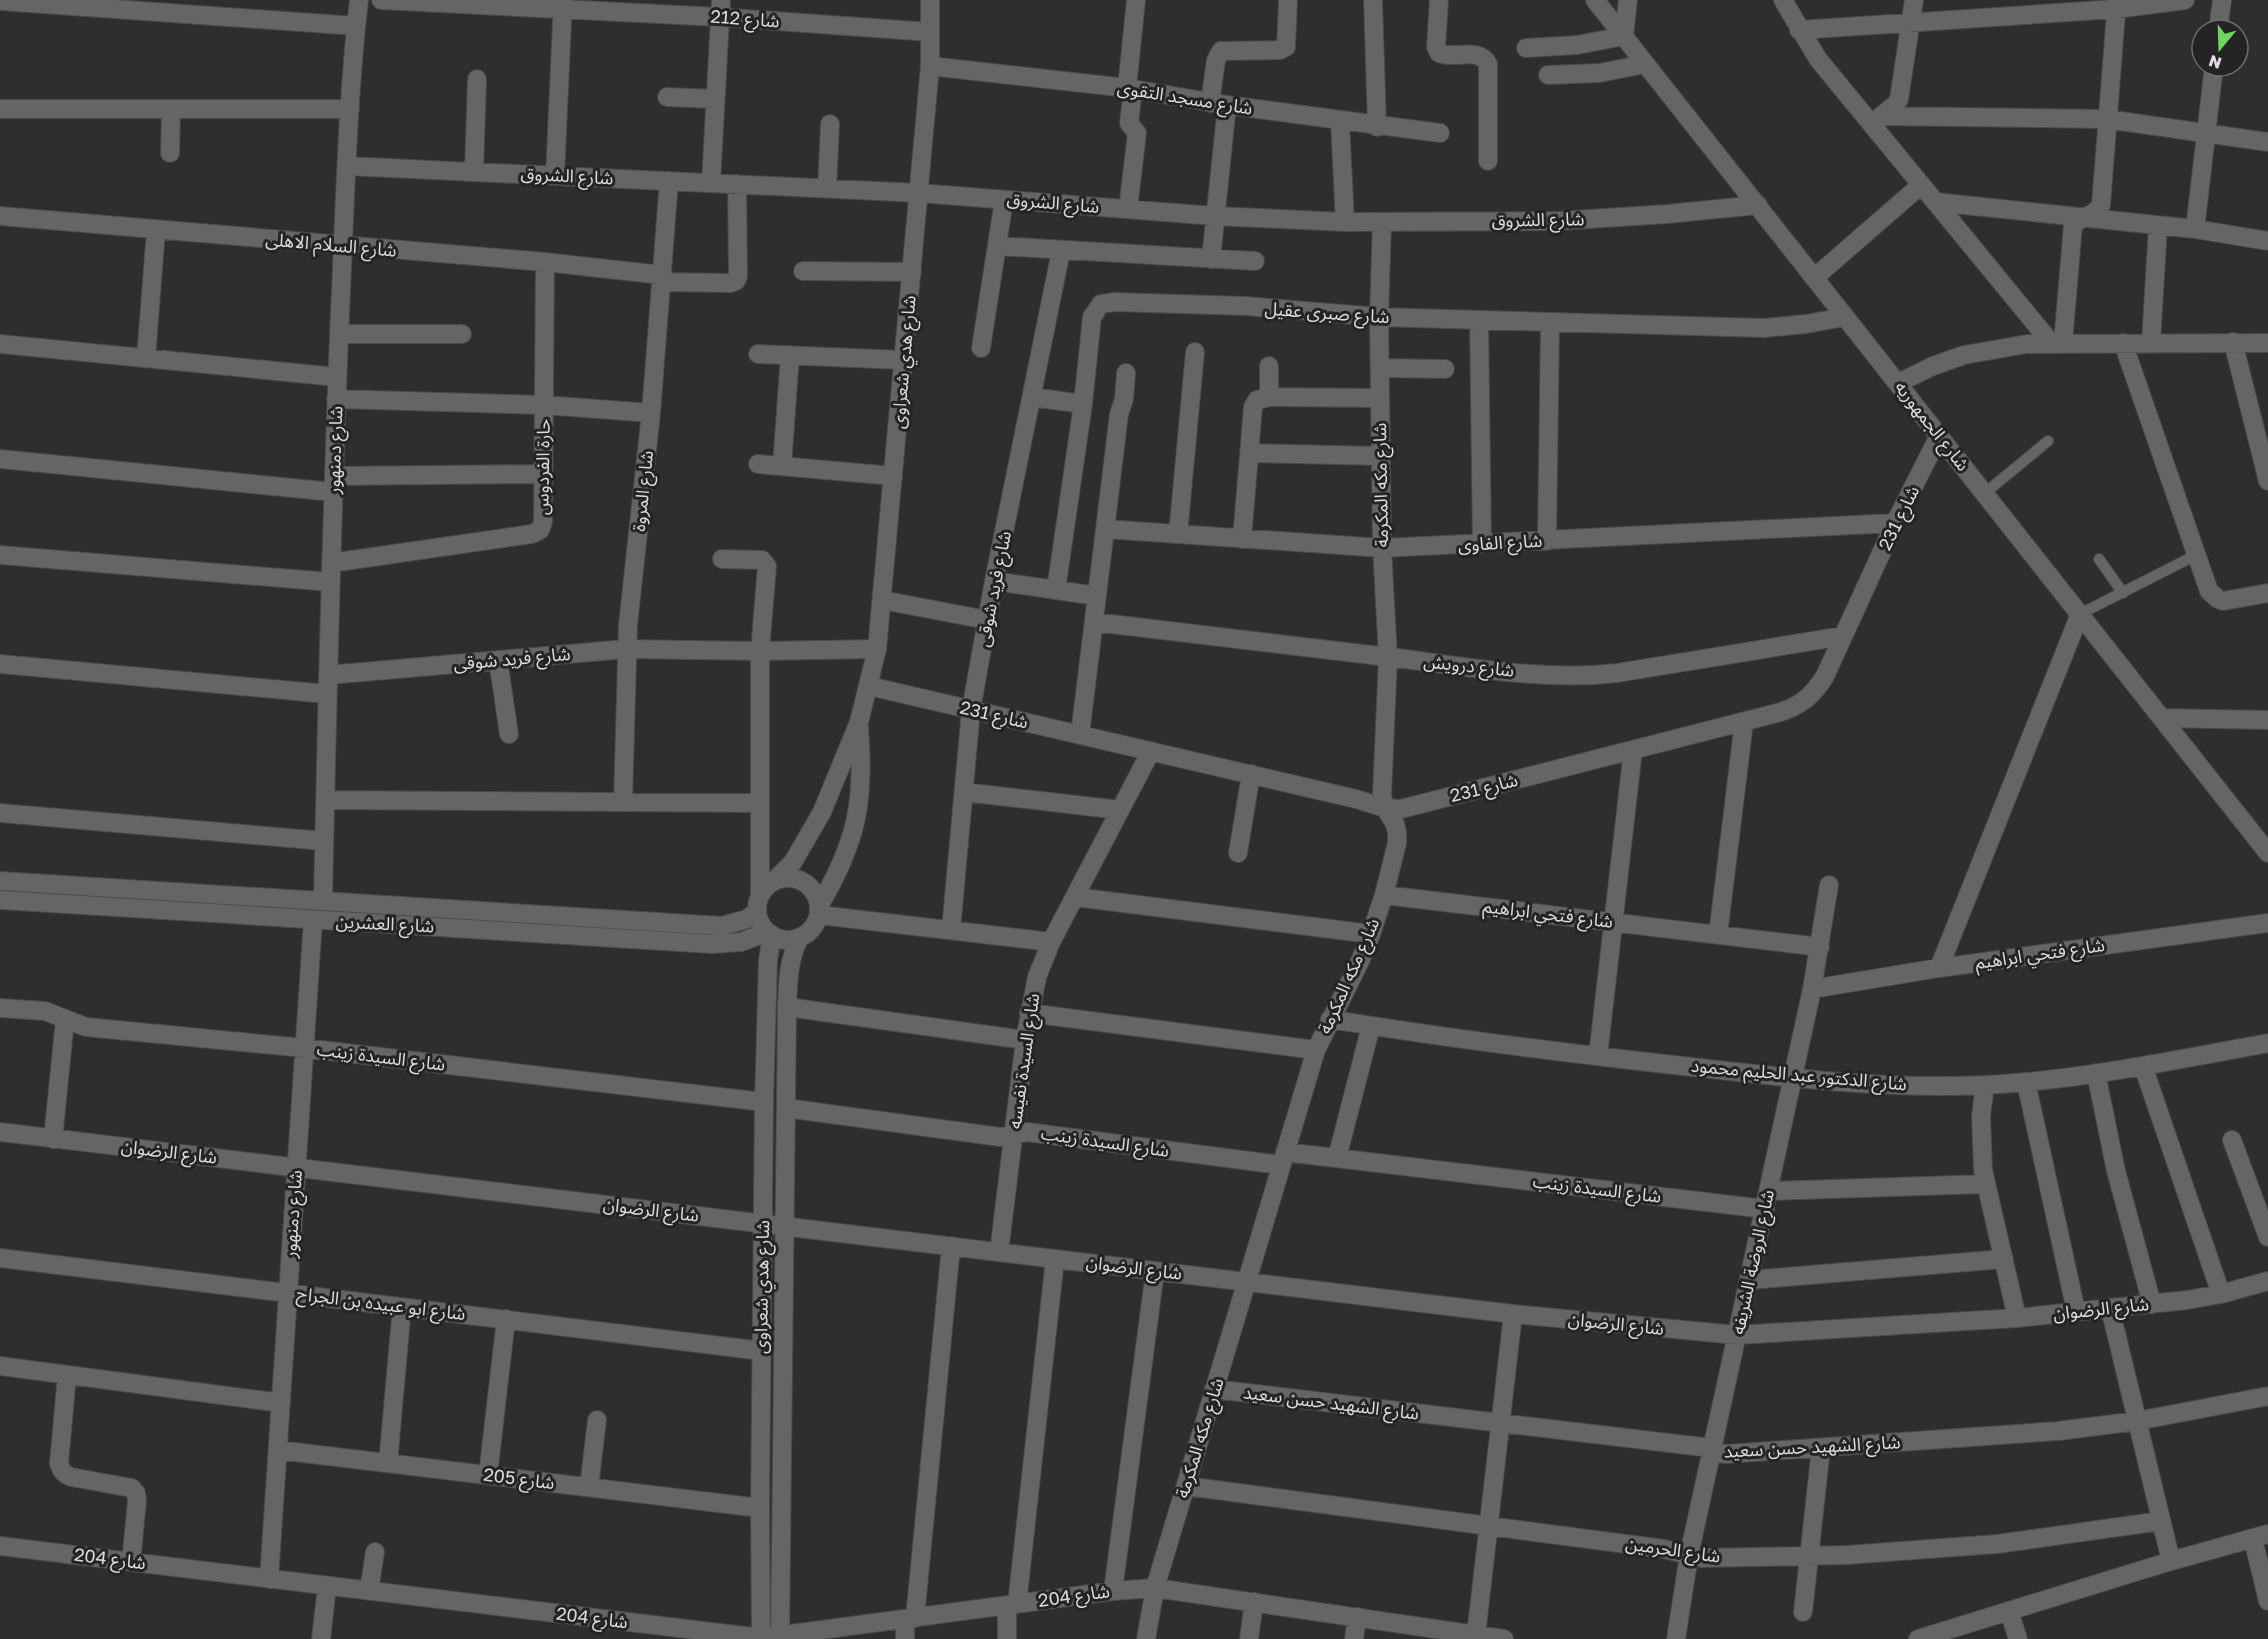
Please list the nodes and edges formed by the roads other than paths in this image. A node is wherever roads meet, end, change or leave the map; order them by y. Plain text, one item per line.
1 (359, 0) edge
2 (381, 0) edge
3 (930, 0) edge
4 (1136, 0) edge
5 (1288, 0) edge
6 (1373, 0) edge
7 (1439, 0) edge
8 (1595, 0) edge
9 (1629, 0) edge
10 (1783, 0) edge
11 (1914, 0) edge
12 (2185, 0) edge
13 (2222, 0) edge
14 (0, 1) edge
15 (2117, 4) edge
16 (563, 5) edge
17 (620, 6) edge
18 (720, 8) edge
19 (2220, 18) edge
20 (1910, 23) junction
21 (356, 26) junction
22 (1799, 30) junction
23 (930, 32) junction
24 (1624, 36) junction
25 (1526, 48) dead end
26 (1645, 64) junction
27 (930, 66) junction
28 (1548, 75) dead end
29 (2213, 78) edge
30 (477, 79) dead end
31 (1130, 88) junction
32 (667, 97) dead end
33 (715, 99) junction
34 (1218, 104) junction
35 (0, 109) edge
36 (171, 109) junction
37 (350, 109) junction
38 (2106, 119) junction
39 (1876, 120) junction
40 (1340, 122) junction
41 (830, 124) dead end
42 (1377, 127) junction
43 (2206, 133) junction
44 (1440, 134) dead end
45 (2268, 141) edge
46 (170, 153) dead end
47 (1488, 161) dead end
48 (347, 166) junction
49 (474, 172) junction
50 (555, 176) junction
51 (669, 181) junction
52 (711, 183) junction
53 (737, 184) junction
54 (1921, 185) junction
55 (827, 188) junction
56 (919, 193) junction
57 (1004, 200) junction
58 (1935, 202) junction
59 (1758, 205) junction
60 (1128, 209) junction
61 (0, 216) edge
62 (1215, 216) junction
63 (2085, 217) junction
64 (1345, 222) junction
65 (1382, 223) junction
66 (2158, 225) junction
67 (2194, 229) junction
68 (156, 230) junction
69 (2268, 240) edge
70 (343, 246) junction
71 (998, 246) junction
72 (1061, 251) junction
73 (1211, 259) junction
74 (1255, 261) dead end
75 (545, 262) junction
76 (803, 271) dead end
77 (912, 272) junction
78 (1814, 278) junction
79 (662, 279) junction
80 (1379, 317) junction
81 (1845, 317) junction
82 (1479, 321) junction
83 (1550, 323) junction
84 (339, 334) junction
85 (462, 334) dead end
86 (2233, 342) junction
87 (2123, 343) junction
88 (2151, 343) junction
89 (2268, 343) edge
90 (0, 344) edge
91 (2057, 344) junction
92 (981, 348) dead end
93 (1195, 352) dead end
94 (758, 354) dead end
95 (790, 355) junction
96 (146, 358) junction
97 (904, 360) junction
98 (1269, 366) dead end
99 (1380, 368) junction
100 (1445, 369) dead end
101 (1126, 373) dead end
102 (337, 377) junction
103 (1898, 383) junction
104 (1032, 397) junction
105 (1269, 397) junction
106 (1380, 398) junction
107 (336, 399) junction
108 (1083, 404) junction
109 (544, 405) junction
110 (651, 413) junction
111 (1939, 436) junction
112 (2048, 441) dead end
113 (1249, 453) junction
114 (1381, 456) junction
115 (0, 459) edge
116 (758, 464) dead end
117 (782, 466) junction
118 (2267, 471) edge
119 (543, 474) junction
120 (893, 476) junction
121 (333, 484) junction
122 (1985, 494) junction
123 (1895, 523) junction
124 (1105, 529) junction
125 (1178, 534) junction
126 (1242, 539) junction
127 (1547, 541) junction
128 (1482, 544) junction
129 (1382, 548) junction
130 (0, 555) edge
131 (2196, 555) junction
132 (722, 559) dead end
133 (2099, 559) dead end
134 (331, 563) junction
135 (994, 581) junction
136 (330, 582) junction
137 (1056, 590) junction
138 (2123, 593) junction
139 (2268, 593) edge
140 (1097, 596) junction
141 (882, 600) junction
142 (2080, 614) junction
143 (987, 620) junction
144 (1094, 621) junction
145 (1844, 636) junction
146 (626, 649) junction
147 (878, 649) junction
148 (760, 651) junction
149 (1388, 657) junction
150 (498, 660) junction
151 (0, 664) edge
152 (328, 685) junction
153 (869, 686) junction
154 (971, 710) junction
155 (2162, 718) junction
156 (2268, 720) edge
157 (859, 722) junction
158 (1744, 722) junction
159 (509, 734) dead end
160 (1080, 735) junction
161 (1633, 750) junction
162 (1151, 751) junction
163 (1251, 774) junction
164 (964, 792) junction
165 (325, 800) junction
166 (623, 802) junction
167 (760, 803) junction
168 (1385, 808) junction
169 (1120, 810) junction
170 (0, 813) edge
171 (324, 841) junction
172 (1238, 853) dead end
173 (2268, 853) edge
174 (0, 881) edge
175 (774, 881) junction
176 (1829, 885) dead end
177 (1384, 895) junction
178 (1075, 897) junction
179 (0, 900) edge
180 (323, 901) junction
181 (758, 903) junction
182 (819, 911) junction
183 (313, 920) junction
184 (1613, 922) junction
185 (2268, 923) edge
186 (951, 930) junction
187 (770, 934) junction
188 (1371, 934) junction
189 (1718, 934) junction
190 (800, 937) junction
191 (1051, 942) junction
192 (1820, 947) junction
193 (1939, 968) junction
194 (1812, 988) junction
195 (788, 1007) junction
196 (0, 1008) edge
197 (1029, 1013) junction
198 (65, 1019) junction
199 (1330, 1019) junction
200 (1371, 1026) junction
201 (1025, 1040) junction
202 (2268, 1043) edge
203 (304, 1048) junction
204 (1316, 1050) junction
205 (1598, 1056) junction
206 (2143, 1066) junction
207 (2096, 1073) junction
208 (1794, 1078) junction
209 (2026, 1082) junction
210 (1985, 1085) junction
211 (764, 1102) junction
212 (786, 1108) junction
213 (0, 1132) edge
214 (1014, 1133) junction
215 (53, 1138) junction
216 (2232, 1140) dead end
217 (1337, 1158) junction
218 (1283, 1159) junction
219 (296, 1168) junction
220 (1986, 1184) junction
221 (1769, 1191) junction
222 (1765, 1209) junction
223 (763, 1223) junction
224 (785, 1226) junction
225 (2268, 1237) edge
226 (951, 1246) junction
227 (999, 1252) junction
228 (0, 1257) edge
229 (1055, 1259) junction
230 (2004, 1259) junction
231 (1155, 1271) junction
232 (1749, 1280) junction
233 (2268, 1281) edge
234 (1247, 1282) junction
235 (288, 1293) junction
236 (2221, 1294) junction
237 (2152, 1304) junction
238 (402, 1307) junction
239 (2110, 1308) junction
240 (2076, 1311) junction
241 (1513, 1314) junction
242 (2017, 1318) junction
243 (506, 1319) junction
244 (1737, 1335) junction
245 (762, 1351) junction
246 (0, 1366) edge
247 (67, 1375) junction
248 (1214, 1389) junction
249 (2268, 1396) edge
250 (281, 1403) junction
251 (597, 1420) dead end
252 (2137, 1420) junction
253 (1500, 1423) junction
254 (1821, 1448) junction
255 (278, 1450) junction
256 (1712, 1452) junction
257 (388, 1463) junction
258 (488, 1475) junction
259 (1186, 1486) junction
260 (589, 1487) junction
261 (760, 1508) junction
262 (2162, 1521) junction
263 (1489, 1527) junction
264 (2260, 1537) edge
265 (0, 1546) edge
266 (375, 1552) dead end
267 (1689, 1555) junction
268 (1808, 1556) junction
269 (2171, 1561) junction
270 (131, 1562) junction
271 (270, 1579) junction
272 (327, 1586) junction
273 (1155, 1588) junction
274 (369, 1591) junction
275 (1113, 1591) junction
276 (2268, 1601) edge
277 (1254, 1602) junction
278 (1012, 1605) junction
279 (2009, 1611) junction
280 (1803, 1612) dead end
281 (1357, 1617) junction
282 (910, 1619) junction
283 (1454, 1635) edge
284 (1476, 1635) junction
285 (780, 1638) edge
286 (321, 1639) edge
287 (761, 1639) edge
288 (905, 1639) edge
289 (1007, 1639) edge
290 (1146, 1639) edge
291 (1249, 1639) edge
292 (1354, 1639) edge
293 (1504, 1639) edge
294 (1676, 1639) edge
295 (1918, 1639) edge
296 (2018, 1639) edge

1 - 21 street, شارع دمنهور
2 - 16 street, شارع 212
3 - 23 street, شارع هدي شعراوى
4 - 31 street
5 - 34 street
6 - 42 street
7 - 47 street
8 - 24 street, شارع الجمهوريه
9 - 24 street
10 - 22 street
11 - 20 street
12 - 15 street
13 - 19 street
14 - 21 street
15 - 20 street
15 - 38 street
16 - 17 street, شارع 212
16 - 50 street
17 - 18 street, شارع 212
18 - 23 street, شارع 212
18 - 33 street
20 - 22 street
20 - 39 street
21 - 37 street, شارع دمنهور
22 - 39 street
23 - 27 street, شارع هدي شعراوى
24 - 25 street
24 - 26 street, شارع الجمهوريه
26 - 28 street
26 - 59 street, شارع الجمهوريه
27 - 31 street, شارع مسجد التقوى
27 - 56 street, شارع هدي شعراوى
29 - 43 street
30 - 49 street
31 - 34 street, شارع مسجد التقوى
31 - 60 street
32 - 33 street
33 - 52 street
34 - 40 street, شارع مسجد التقوى
34 - 62 street
35 - 36 street
36 - 37 street
36 - 46 street
37 - 48 street, شارع دمنهور
38 - 39 street
38 - 43 street
38 - 63 street
39 - 54 street
40 - 42 street, شارع مسجد التقوى
40 - 64 street
41 - 55 street
42 - 44 street, شارع مسجد التقوى
43 - 45 street
43 - 67 street
48 - 49 street, شارع الشروق
48 - 70 street, شارع دمنهور
49 - 50 street, شارع الشروق
50 - 51 street, شارع الشروق
51 - 52 street, شارع الشروق
51 - 79 street, شارع المروة
52 - 53 street, شارع الشروق
53 - 55 street, شارع الشروق
53 - 79 street, شارع السلام الاهلى
54 - 58 street
54 - 78 street
55 - 56 street, شارع الشروق
56 - 57 street, شارع الشروق
56 - 77 street, شارع هدي شعراوى
57 - 60 street, شارع الشروق
57 - 71 street
58 - 63 street
58 - 91 street
59 - 65 street, شارع الشروق
59 - 78 street, شارع الجمهوريه
60 - 62 street, شارع الشروق
61 - 68 street, شارع السلام الاهلى
62 - 64 street, شارع الشروق
62 - 73 street
63 - 66 street
63 - 91 street
64 - 65 street, شارع الشروق
65 - 80 street, شارع مكه المكرمة
66 - 67 street
66 - 88 street
67 - 69 street
68 - 70 street, شارع السلام الاهلى
68 - 96 street
70 - 75 street, شارع السلام الاهلى
70 - 84 street, شارع دمنهور
71 - 72 street
71 - 92 street
72 - 73 street
72 - 104 street, شارع فريد شوقى
73 - 74 street
75 - 79 street, شارع السلام الاهلى
75 - 109 street, حارة الفردوس
76 - 77 street
77 - 97 street, شارع هدي شعراوى
78 - 81 street, شارع الجمهوريه
79 - 110 street, شارع المروة
80 - 82 street, شارع صبرى عقيل
80 - 99 street, شارع مكه المكرمة
80 - 108 street, شارع صبرى عقيل
81 - 83 street, شارع صبرى عقيل
81 - 103 street, شارع الجمهوريه
82 - 83 street, شارع صبرى عقيل
82 - 128 street
83 - 127 street
84 - 85 street
84 - 102 street, شارع دمنهور
86 - 88 street
86 - 89 street
86 - 118 street
87 - 88 street
87 - 91 street
87 - 131 street
90 - 96 street
91 - 103 street
93 - 125 street
94 - 95 street
95 - 97 street
95 - 117 street
96 - 102 street
97 - 120 street, شارع هدي شعراوى
98 - 105 street
99 - 100 street
99 - 106 street, شارع مكه المكرمة
101 - 124 street
102 - 107 street, شارع دمنهور
103 - 111 street, شارع الجمهوريه
104 - 108 street
104 - 135 street, شارع فريد شوقى
105 - 106 street
105 - 113 street
106 - 114 street, شارع مكه المكرمة
107 - 109 street
107 - 121 street, شارع دمنهور
108 - 137 street, شارع صبرى عقيل
109 - 110 street
109 - 119 street, حارة الفردوس
110 - 146 street, شارع المروة
111 - 122 street, شارع الجمهوريه
111 - 123 street, شارع 231
112 - 122 lane
113 - 114 street
113 - 126 street
114 - 129 street, شارع مكه المكرمة
115 - 121 street
116 - 117 street
117 - 120 street
119 - 121 street
119 - 134 street, حارة الفردوس
120 - 141 street, شارع هدي شعراوى
121 - 134 street, شارع دمنهور
122 - 142 street, شارع الجمهوريه
123 - 127 street, شارع الفاوى
123 - 145 street, شارع 231
124 - 125 street, شارع الفاوى
124 - 140 street
125 - 126 street, شارع الفاوى
126 - 129 street, شارع الفاوى
127 - 128 street, شارع الفاوى
128 - 129 street, شارع الفاوى
129 - 149 street, شارع مكه المكرمة
130 - 136 street
131 - 138 lane
131 - 139 street
132 - 148 street
133 - 138 lane
134 - 136 street, شارع دمنهور
135 - 137 street
135 - 143 street, شارع فريد شوقى
136 - 152 street, شارع دمنهور
137 - 140 street
138 - 142 lane
140 - 144 street
141 - 143 street
141 - 147 street, شارع هدي شعراوى
142 - 155 street, شارع الجمهوريه
142 - 193 street
143 - 154 street, شارع فريد شوقى
144 - 149 street, شارع درويش
144 - 160 street
145 - 149 street, شارع درويش
145 - 158 street, شارع 231
146 - 148 street, شارع فريد شوقى
146 - 150 street, شارع فريد شوقى
146 - 166 street, شارع المروة
147 - 148 street, شارع فريد شوقى
147 - 153 street, شارع هدي شعراوى
148 - 167 street
149 - 168 street, شارع مكه المكرمة
150 - 152 street, شارع فريد شوقى
150 - 159 street
151 - 152 street, شارع فريد شوقى
152 - 165 street, شارع دمنهور
153 - 154 street, شارع 231
153 - 157 street, شارع هدي شعراوى
154 - 160 street, شارع 231
154 - 164 street, شارع فريد شوقى
155 - 156 street
155 - 173 street, شارع الجمهوريه
157 - 175 street, شارع هدي شعراوى
157 - 182 street, شارع هدي شعراوى
158 - 161 street, شارع 231
158 - 189 street
160 - 162 street, شارع 231
161 - 168 street, شارع 231
161 - 184 street
162 - 163 street, شارع 231
162 - 169 street, شارع السيدة نفيسه
163 - 168 street, شارع 231
163 - 172 street
164 - 169 street
164 - 186 street, شارع فريد شوقى
165 - 166 street
165 - 171 street, شارع دمنهور
166 - 167 street
167 - 181 street
168 - 177 street, شارع مكه المكرمة
169 - 178 street, شارع السيدة نفيسه
170 - 171 street
171 - 180 street, شارع دمنهور
174 - 180 street, شارع العشرين
175 - 181 street
175 - 182 street
176 - 192 street, شارع الروضة الشريفه
177 - 184 street, شارع فتحي ابراهيم
177 - 188 street, شارع مكه المكرمة
178 - 188 street
178 - 191 street, شارع السيدة نفيسه
179 - 183 street, شارع العشرين
180 - 181 street, شارع العشرين
181 - 187 street
182 - 186 street
182 - 190 street
183 - 187 street, شارع العشرين
183 - 203 street, شارع دمنهور
184 - 189 street, شارع فتحي ابراهيم
184 - 205 street
185 - 193 street, شارع فتحي ابراهيم
186 - 191 street
187 - 190 street
187 - 211 street, شارع هدي شعراوى
188 - 199 street, شارع مكه المكرمة
189 - 192 street, شارع فتحي ابراهيم
190 - 195 street, شارع هدي شعراوى
191 - 197 street, شارع السيدة نفيسه
192 - 194 street, شارع الروضة الشريفه
193 - 194 street, شارع فتحي ابراهيم
194 - 208 street, شارع الروضة الشريفه
195 - 201 street
195 - 212 street, شارع هدي شعراوى
196 - 198 street, شارع السيدة زينب
197 - 201 street, شارع السيدة نفيسه
197 - 204 street
198 - 203 street, شارع السيدة زينب
198 - 215 street
199 - 200 street, شارع الدكتور عبد الحليم محمود
199 - 204 street, شارع مكه المكرمة
200 - 205 street, شارع الدكتور عبد الحليم محمود
200 - 217 street
201 - 214 street, شارع السيدة نفيسه
202 - 206 street, شارع الدكتور عبد الحليم محمود
203 - 211 street, شارع السيدة زينب
203 - 219 street, شارع دمنهور
204 - 218 street, شارع مكه المكرمة
205 - 208 street, شارع الدكتور عبد الحليم محمود
206 - 207 street, شارع الدكتور عبد الحليم محمود
206 - 236 street
207 - 209 street, شارع الدكتور عبد الحليم محمود
207 - 237 street
208 - 210 street, شارع الدكتور عبد الحليم محمود
208 - 221 street, شارع الروضة الشريفه
209 - 210 street, شارع الدكتور عبد الحليم محمود
209 - 240 street
210 - 220 street
211 - 223 street, شارع هدي شعراوى
212 - 214 street, شارع السيدة زينب
212 - 224 street, شارع هدي شعراوى
213 - 215 street, شارع الرضوان
214 - 218 street, شارع السيدة زينب
214 - 227 street, شارع السيدة نفيسه
215 - 219 street, شارع الرضوان
216 - 225 street
217 - 218 street, شارع السيدة زينب
217 - 222 street, شارع السيدة زينب
218 - 234 street, شارع مكه المكرمة
219 - 223 street, شارع الرضوان
219 - 235 street, شارع دمنهور
220 - 221 street
220 - 230 street
221 - 222 street, شارع الروضة الشريفه
222 - 232 street, شارع الروضة الشريفه
223 - 224 street, شارع الرضوان
223 - 245 street, شارع هدي شعراوى
224 - 226 street, شارع الرضوان
224 - 285 street, شارع هدي شعراوى
226 - 227 street, شارع الرضوان
226 - 282 street
227 - 229 street, شارع الرضوان
228 - 235 street, شارع ابو عبيده بن الجراح
229 - 231 street, شارع الرضوان
229 - 278 street
230 - 232 street
230 - 242 street
231 - 234 street, شارع الرضوان
231 - 275 street
232 - 244 street, شارع الروضة الشريفه
233 - 236 street, شارع الرضوان
234 - 241 street, شارع الرضوان
234 - 248 street, شارع مكه المكرمة
235 - 238 street, شارع ابو عبيده بن الجراح
235 - 250 street, شارع دمنهور
236 - 237 street, شارع الرضوان
237 - 239 street, شارع الرضوان
238 - 243 street, شارع ابو عبيده بن الجراح
238 - 257 street
239 - 240 street, شارع الرضوان
239 - 252 street
240 - 242 street, شارع الرضوان
241 - 244 street, شارع الرضوان
241 - 253 street
242 - 244 street, شارع الرضوان
243 - 245 street, شارع ابو عبيده بن الجراح
243 - 258 street
244 - 256 street, شارع الروضة الشريفه
245 - 261 street, شارع هدي شعراوى
246 - 247 street
247 - 250 street
247 - 270 street
248 - 253 street, شارع الشهيد حسن سعيد
248 - 259 street, شارع مكه المكرمة
249 - 252 street, شارع الشهيد حسن سعيد
250 - 255 street, شارع دمنهور
251 - 260 street
252 - 254 street, شارع الشهيد حسن سعيد
252 - 262 street
253 - 256 street, شارع الشهيد حسن سعيد
253 - 263 street
254 - 256 street, شارع الشهيد حسن سعيد
254 - 268 street
255 - 257 street, شارع 205
255 - 271 street, شارع دمنهور
256 - 267 street, شارع الروضة الشريفه
257 - 258 street, شارع 205
258 - 260 street, شارع 205
259 - 263 street, شارع الحرمين
259 - 273 street, شارع مكه المكرمة
260 - 261 street, شارع 205
261 - 287 street, شارع هدي شعراوى
262 - 268 street, شارع الحرمين
262 - 269 street
263 - 267 street, شارع الحرمين
263 - 284 street
264 - 269 street
264 - 276 street
265 - 270 street, شارع 204
266 - 274 street
267 - 268 street, شارع الحرمين
267 - 294 street, شارع الروضة الشريفه
268 - 280 street
269 - 279 street
270 - 271 street, شارع 204
271 - 272 street, شارع 204
272 - 274 street, شارع 204
272 - 286 street
273 - 275 street, شارع 204
273 - 277 street, شارع 204
273 - 290 street, شارع مكه المكرمة
274 - 287 street, شارع 204
275 - 278 street, شارع 204
277 - 281 street, شارع 204
277 - 291 street
278 - 282 street, شارع 204
278 - 289 street
279 - 295 street
279 - 296 street
281 - 283 street, شارع 204
281 - 292 street
282 - 285 street, شارع 204
282 - 288 street
283 - 284 street, شارع 204
284 - 293 street, شارع 204
285 - 287 street, شارع 204

